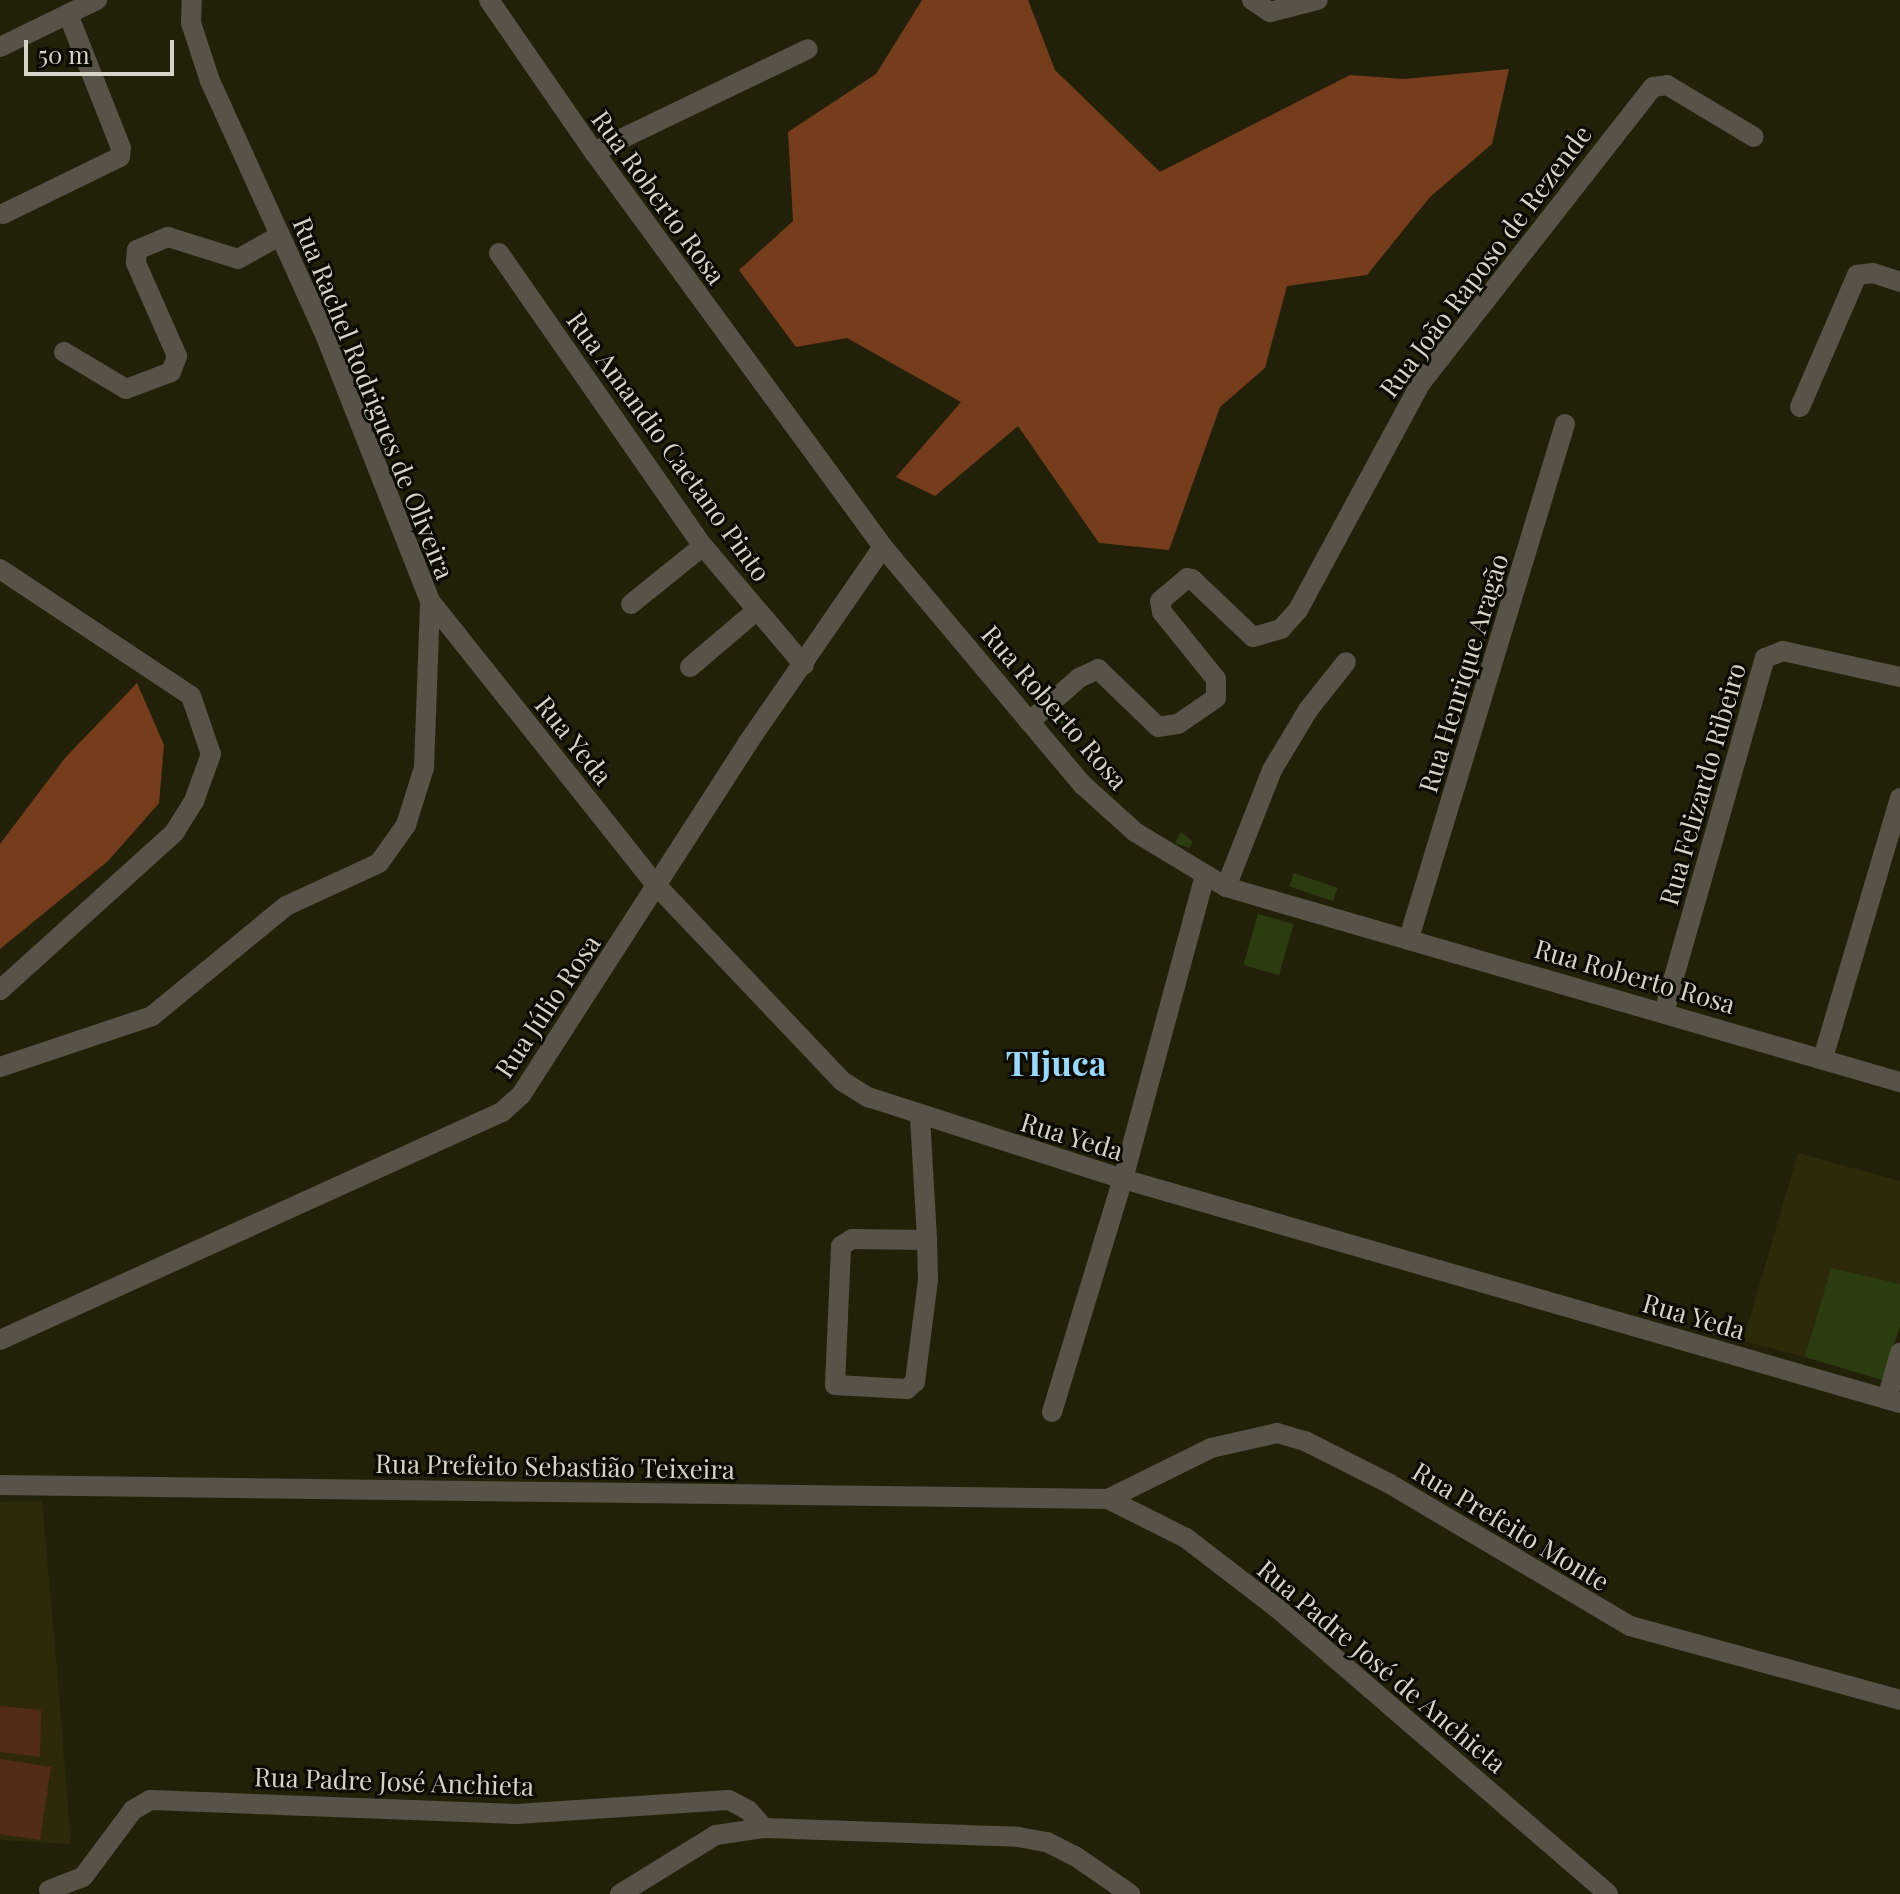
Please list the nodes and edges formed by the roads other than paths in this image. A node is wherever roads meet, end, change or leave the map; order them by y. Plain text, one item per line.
1 (97, 0) edge
2 (192, 0) edge
3 (489, 0) edge
4 (1252, 0) edge
5 (1318, 0) edge
6 (68, 14) junction
7 (0, 47) edge
8 (808, 49) dead end
9 (1754, 137) dead end
10 (594, 152) junction
11 (3, 214) dead end
12 (279, 236) junction
13 (499, 253) dead end
14 (1900, 282) edge
15 (64, 352) dead end
16 (1800, 407) dead end
17 (1565, 424) dead end
18 (703, 546) junction
19 (883, 547) junction
20 (0, 569) edge
21 (430, 601) junction
22 (631, 604) dead end
23 (756, 611) junction
24 (1346, 662) dead end
25 (804, 665) junction
26 (690, 667) dead end
27 (1900, 677) edge
28 (1029, 722) junction
29 (1900, 798) edge
30 (1204, 878) junction
31 (657, 886) junction
32 (1226, 887) junction
33 (1409, 938) junction
34 (0, 990) edge
35 (1664, 1012) junction
36 (1823, 1058) junction
37 (0, 1067) edge
38 (1900, 1082) edge
39 (920, 1117) junction
40 (1123, 1179) junction
41 (927, 1240) junction
42 (0, 1340) edge
43 (1900, 1353) edge
44 (1894, 1401) edge
45 (1052, 1412) dead end
46 (0, 1485) edge
47 (1108, 1499) junction
48 (1900, 1700) edge
49 (764, 1828) junction
50 (49, 1890) dead end
51 (624, 1892) edge
52 (1130, 1894) edge
53 (1608, 1894) edge

1 - 6 street
2 - 12 street, Rua Rachel Rodrigues de Oliveira
3 - 10 street, Rua Roberto Rosa
4 - 5 street
6 - 7 street
6 - 11 street
8 - 10 street
9 - 28 street, Rua João Raposo de Rezende
10 - 19 street, Rua Roberto Rosa
12 - 15 street
12 - 21 street, Rua Rachel Rodrigues de Oliveira
13 - 18 street, Rua Amandio Caetano Pinto
14 - 16 street
17 - 33 street, Rua Henrique Aragão
18 - 22 street
18 - 23 street, Rua Amandio Caetano Pinto
19 - 25 street, Rua Júlio Rosa
19 - 28 street, Rua Roberto Rosa
20 - 34 street
21 - 31 street, Rua Yeda
21 - 37 street, Rua Rachel Rodrigues de Oliveira
23 - 25 street, Rua Amandio Caetano Pinto
23 - 26 street
24 - 32 street
25 - 31 street, Rua Júlio Rosa
27 - 35 street, Rua Felizardo Ribeiro
28 - 30 street, Rua Roberto Rosa
29 - 36 street
30 - 32 street, Rua Roberto Rosa
30 - 40 street
31 - 39 street, Rua Yeda
31 - 42 street, Rua Júlio Rosa
32 - 33 street, Rua Roberto Rosa
33 - 35 street, Rua Roberto Rosa
35 - 36 street, Rua Roberto Rosa
36 - 38 street, Rua Roberto Rosa
39 - 40 street, Rua Yeda
39 - 41 street
40 - 44 street, Rua Yeda
40 - 45 street
41 - 41 street
43 - 44 street
46 - 47 street, Rua Prefeito Sebastião Teixeira
47 - 48 street, Rua Prefeito Monte
47 - 53 street, Rua Padre José de Anchieta
49 - 50 street, Rua Padre José Anchieta
49 - 51 street
49 - 52 street

